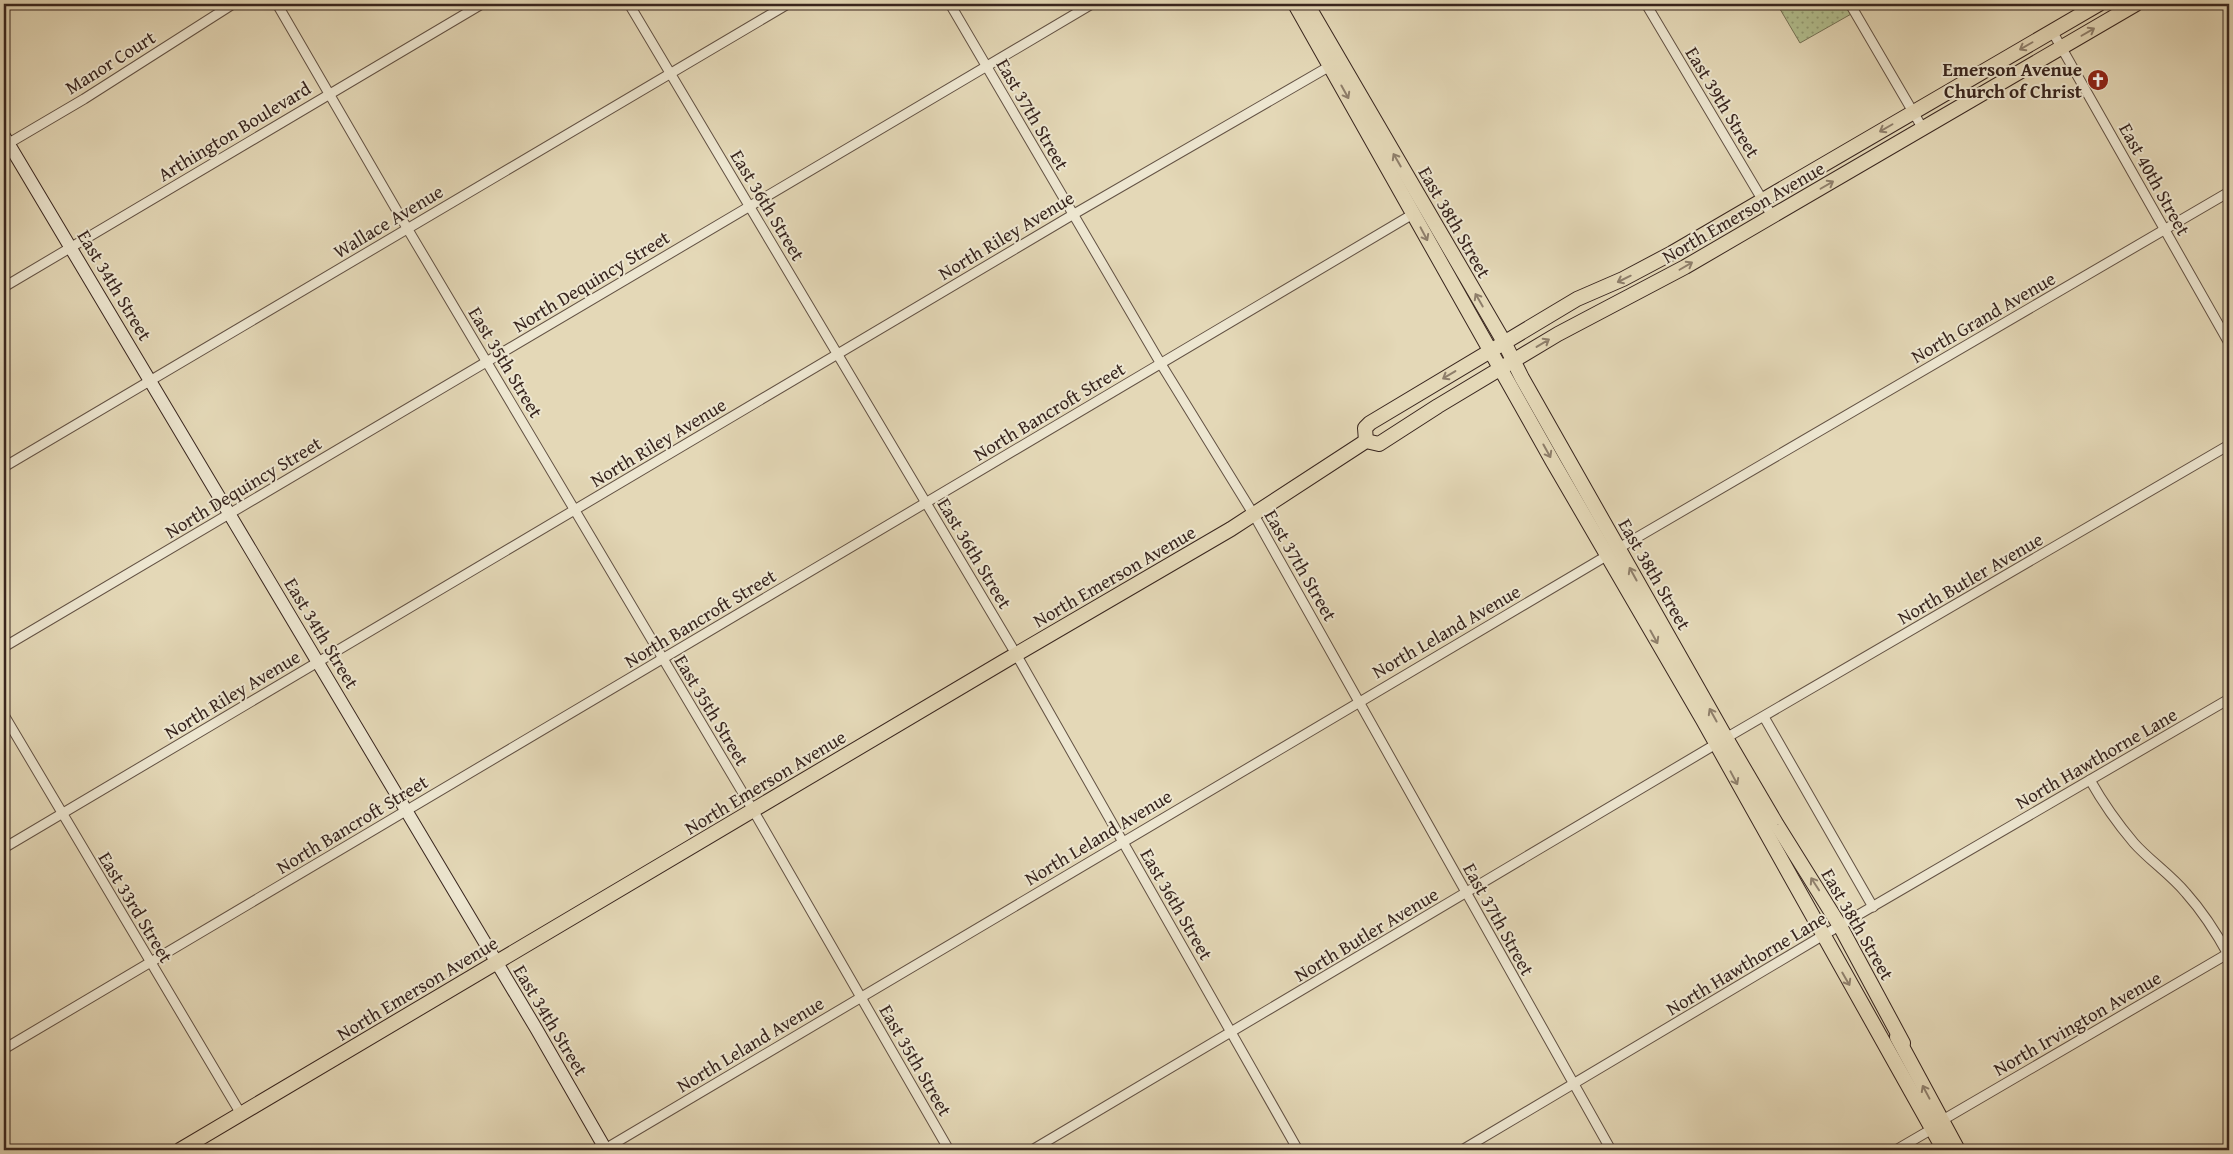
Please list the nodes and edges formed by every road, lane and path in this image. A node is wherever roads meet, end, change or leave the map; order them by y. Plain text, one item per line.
1 (233, 4) edge
2 (277, 4) edge
3 (482, 4) edge
4 (629, 4) edge
5 (788, 4) edge
6 (950, 4) edge
7 (1092, 4) edge
8 (1295, 4) edge
9 (1307, 4) edge
10 (1646, 4) edge
11 (1850, 4) edge
12 (2099, 4) edge
13 (2136, 4) edge
14 (2052, 31) junction
15 (2062, 47) junction
16 (987, 66) junction
17 (1330, 66) junction
18 (670, 73) junction
19 (330, 93) junction
20 (1913, 112) junction
21 (1922, 129) junction
22 (5, 142) edge
23 (2229, 192) edge
24 (1763, 200) junction
25 (749, 206) junction
26 (1074, 214) junction
27 (1413, 214) junction
28 (1772, 216) junction
29 (408, 228) junction
30 (2164, 230) junction
31 (71, 247) junction
32 (4, 287) edge
33 (1504, 342) junction
34 (2229, 343) edge
35 (1491, 350) junction
36 (838, 354) junction
37 (487, 362) junction
38 (1161, 364) junction
39 (1507, 365) junction
40 (150, 381) junction
41 (1366, 441) junction
42 (2229, 445) edge
43 (4, 467) edge
44 (1754, 470) joint
45 (926, 502) junction
46 (575, 510) junction
47 (230, 514) junction
48 (1254, 515) junction
49 (1613, 551) junction
50 (4, 647) edge
51 (1016, 654) junction
52 (663, 659) junction
53 (317, 662) junction
54 (2229, 699) edge
55 (1359, 701) junction
56 (4, 715) edge
57 (1764, 717) junction
58 (1721, 741) junction
59 (2090, 780) junction
60 (753, 810) junction
61 (406, 811) junction
62 (62, 814) junction
63 (1123, 842) junction
64 (4, 848) edge
65 (1466, 893) junction
66 (1873, 907) junction
67 (1840, 926) junction
68 (1822, 936) junction
69 (2229, 954) edge
70 (150, 963) junction
71 (496, 964) junction
72 (861, 997) junction
73 (1232, 1033) junction
74 (4, 1050) edge
75 (1574, 1084) junction
76 (241, 1114) junction
77 (1937, 1125) junction
78 (605, 1149) edge
79 (180, 1150) edge
80 (949, 1150) edge
81 (1032, 1150) edge
82 (1298, 1150) edge
83 (1462, 1150) edge
84 (1611, 1150) edge
85 (1896, 1150) edge
86 (1944, 1150) edge
87 (1958, 1150) edge

1 - 22 street, Manor Court
2 - 19 street, East 35th Street
3 - 19 street, Arthington Boulevard
4 - 18 street, East 36th Street
5 - 18 street, Wallace Avenue
6 - 16 street, East 37th Street
7 - 16 street, North Dequincy Street
8 - 17 main road, East 38th Street
33 -> 9 main road, East 38th Street
10 - 24 street, East 39th Street
11 - 20 street
12 - 14 main road, North Emerson Avenue
15 -> 13 main road, North Emerson Avenue
14 - 15 street, East 40th Street
14 -> 20 main road, North Emerson Avenue
15 - 21 main road, North Emerson Avenue
15 - 30 street, East 40th Street
16 - 25 street, North Dequincy Street
16 - 26 street, East 37th Street
17 - 26 street, North Riley Avenue
17 -> 27 main road, East 38th Street
18 - 25 street, East 36th Street
18 - 29 street, Wallace Avenue
19 - 29 street, East 35th Street
19 - 31 street, Arthington Boulevard
20 - 21 street
20 -> 24 main road, North Emerson Avenue
28 -> 21 main road, North Emerson Avenue
22 - 31 main road, East 34th Street
23 - 30 street, North Grand Avenue
24 - 28 street, East 39th Street
24 -> 33 main road, North Emerson Avenue
25 - 36 street, East 36th Street
25 - 37 street, North Dequincy Street
26 - 36 street, North Riley Avenue
26 - 38 street, East 37th Street
27 -> 35 main road, East 38th Street
27 - 38 street, North Bancroft Street
39 -> 28 main road, North Emerson Avenue
29 - 37 street, East 35th Street
29 - 40 street, Wallace Avenue
30 - 34 street, East 40th Street
30 - 44 street, North Grand Avenue
31 - 32 street, Arthington Boulevard
31 - 40 main road, East 34th Street
33 - 35 main road, North Emerson Avenue
33 - 39 main road, East 38th Street
35 - 39 main road, East 38th Street
35 -> 41 main road, North Emerson Avenue
36 - 45 street, East 36th Street
36 - 46 street, North Riley Avenue
37 - 46 street, East 35th Street
37 - 47 street, North Dequincy Street
38 - 45 street, North Bancroft Street
38 - 48 street, East 37th Street
39 - 41 main road, North Emerson Avenue
39 - 49 main road, East 38th Street
40 - 43 street, Wallace Avenue
40 - 47 main road, East 34th Street
41 - 48 main road, North Emerson Avenue
42 - 57 street, North Butler Avenue
44 - 49 street, North Leland Avenue
45 - 51 street, East 36th Street
45 - 52 street, North Bancroft Street
46 - 52 street, East 35th Street
46 - 53 street, North Riley Avenue
47 - 50 street, North Dequincy Street
47 - 53 main road, East 34th Street
48 - 51 main road, North Emerson Avenue
48 - 55 street, East 37th Street
49 - 55 street, North Leland Avenue
49 - 58 main road, East 38th Street
51 - 60 main road, North Emerson Avenue
51 - 63 street, East 36th Street
52 - 60 street, East 35th Street
52 - 61 street, North Bancroft Street
53 - 61 main road, East 34th Street
53 - 62 street, North Riley Avenue
54 - 59 street, North Hawthorne Lane
55 - 63 street, North Leland Avenue
55 - 65 street, East 37th Street
56 - 62 street, East 33rd Street
57 - 58 street, North Butler Avenue
57 - 66 street
58 - 65 street, North Butler Avenue
67 -> 58 main road, East 38th Street
58 -> 68 main road, East 38th Street
59 - 66 street, North Hawthorne Lane
59 - 69 street
60 - 71 main road, North Emerson Avenue
60 - 72 street, East 35th Street
61 - 70 street, North Bancroft Street
61 - 71 main road, East 34th Street
62 - 64 street, North Riley Avenue
62 - 70 street, East 33rd Street
63 - 72 street, North Leland Avenue
63 - 73 street, East 36th Street
65 - 73 street, North Butler Avenue
65 - 75 street, East 37th Street
66 - 67 street, North Hawthorne Lane
67 - 68 street, North Hawthorne Lane
77 -> 67 main road, East 38th Street
68 - 75 street, North Hawthorne Lane
68 -> 77 main road, East 38th Street
69 - 77 street, North Irvington Avenue
70 - 74 street, North Bancroft Street
70 - 76 street, East 33rd Street
71 - 76 main road, North Emerson Avenue
71 - 78 main road, East 34th Street
72 - 78 street, North Leland Avenue
72 - 80 street, East 35th Street
73 - 81 street, North Butler Avenue
73 - 82 street, East 36th Street
75 - 83 street, North Hawthorne Lane
75 - 84 street, East 37th Street
76 - 79 main road, North Emerson Avenue
77 - 85 street, North Irvington Avenue
77 - 86 main road, East 38th Street
77 - 87 main road, East 38th Street

